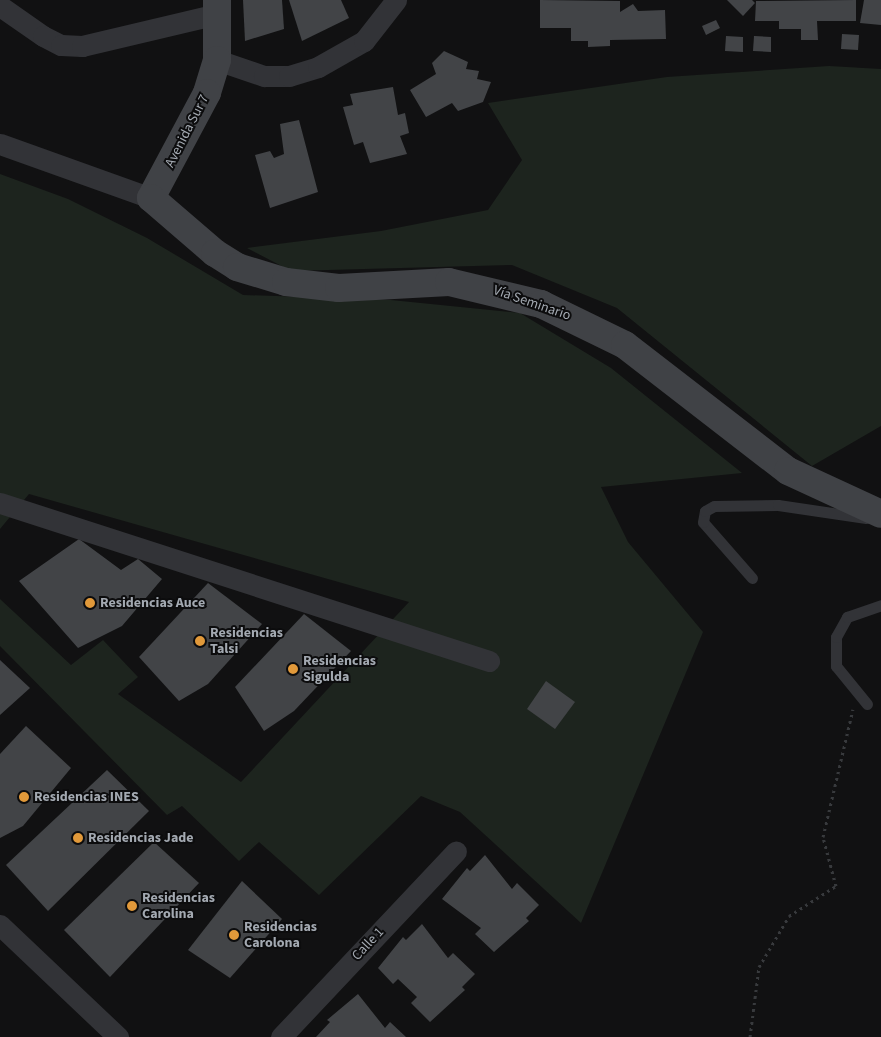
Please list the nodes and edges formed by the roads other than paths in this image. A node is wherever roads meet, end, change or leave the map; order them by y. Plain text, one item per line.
1 (396, 0) edge
2 (3, 4) edge
3 (217, 7) edge
4 (217, 60) junction
5 (0, 144) edge
6 (151, 198) junction
7 (0, 503) edge
8 (881, 514) edge
9 (881, 520) edge
10 (752, 578) dead end
11 (881, 605) edge
12 (489, 660) dead end
13 (867, 704) dead end
14 (456, 851) dead end
15 (0, 925) edge
16 (118, 1037) edge
17 (281, 1037) edge

1 - 4 street
2 - 3 street
3 - 4 main road, Avenida Sur 7
4 - 6 main road, Avenida Sur 7
5 - 6 street
6 - 8 main road, Vía Seminario
7 - 12 street
9 - 10 lane
11 - 13 lane
14 - 17 street, Calle 1
15 - 16 street

